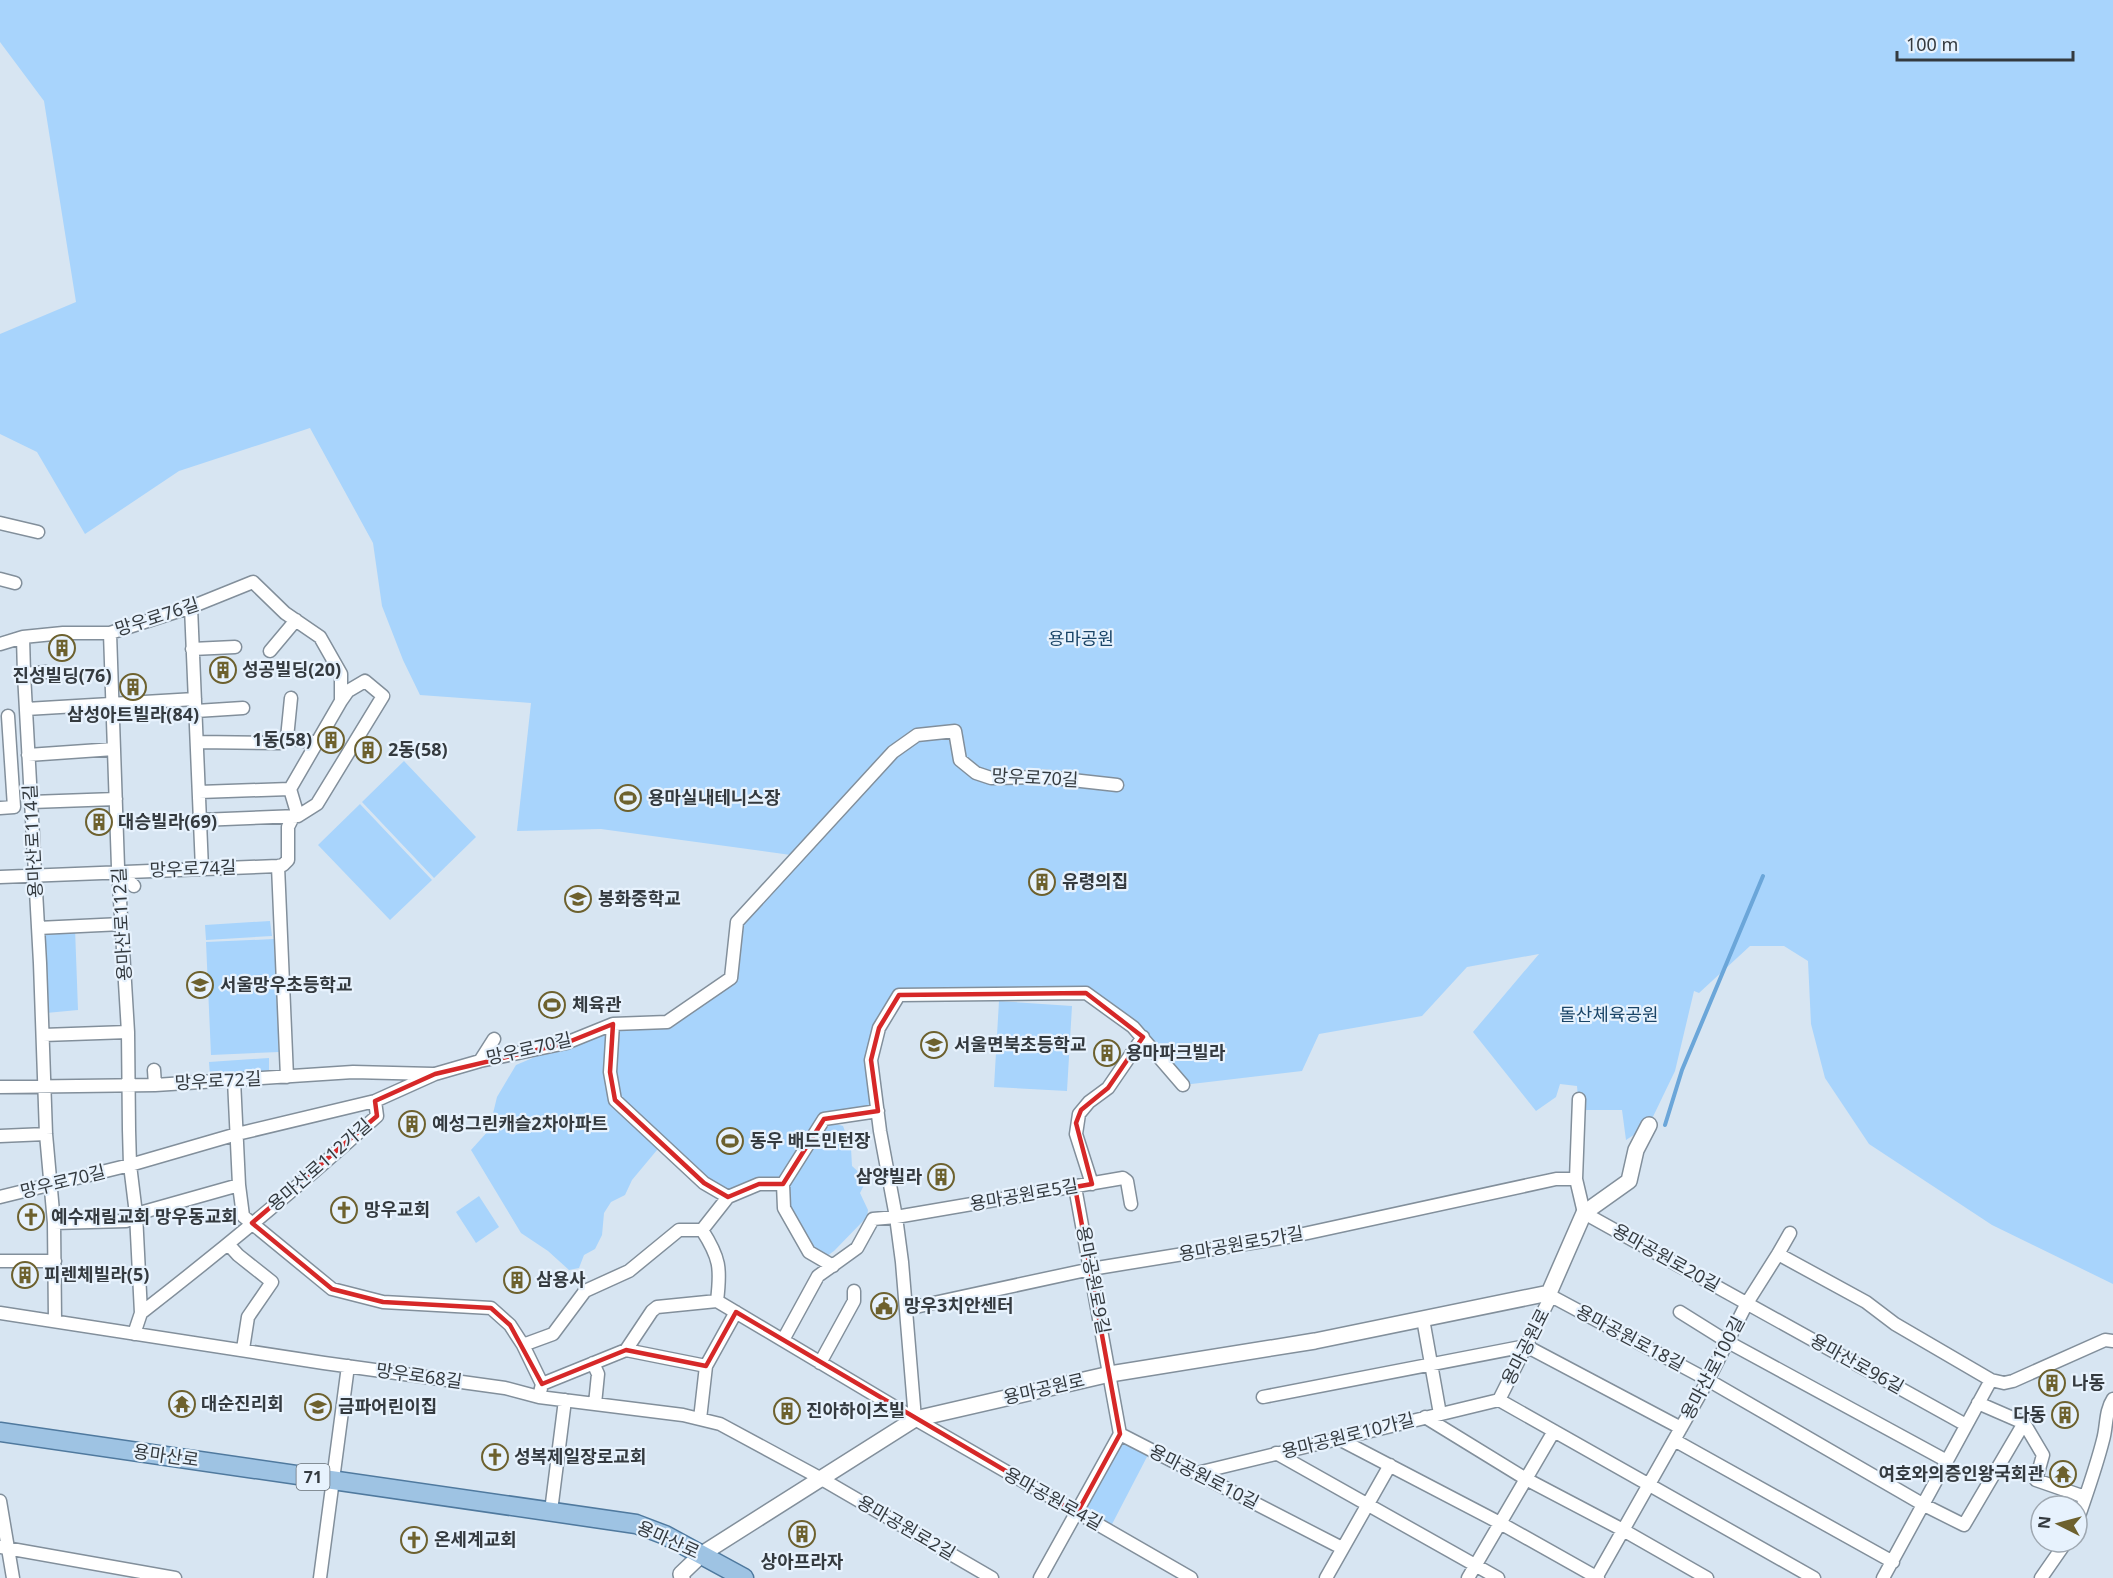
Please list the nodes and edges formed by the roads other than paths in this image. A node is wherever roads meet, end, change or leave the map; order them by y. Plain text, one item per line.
1 (0, 523) edge
2 (38, 532) dead end
3 (0, 579) edge
4 (15, 583) dead end
5 (191, 608) junction
6 (296, 620) junction
7 (110, 633) junction
8 (23, 637) junction
9 (0, 644) edge
10 (235, 647) dead end
11 (192, 649) junction
12 (270, 651) dead end
13 (46, 672) dead end
14 (24, 674) junction
15 (291, 698) dead end
16 (341, 701) junction
17 (112, 703) junction
18 (196, 705) junction
19 (243, 708) dead end
20 (26, 709) junction
21 (8, 716) dead end
22 (287, 738) junction
23 (196, 742) junction
24 (317, 743) junction
25 (114, 750) junction
26 (28, 755) junction
27 (1117, 785) dead end
28 (291, 789) junction
29 (199, 792) junction
30 (116, 799) junction
31 (0, 808) edge
32 (31, 808) junction
33 (0, 814) edge
34 (295, 817) junction
35 (200, 820) junction
36 (278, 866) junction
37 (202, 869) junction
38 (119, 872) junction
39 (0, 877) edge
40 (34, 877) junction
41 (134, 886) dead end
42 (122, 924) junction
43 (38, 928) junction
44 (613, 1024) junction
45 (128, 1032) junction
46 (43, 1035) junction
47 (1143, 1037) junction
48 (494, 1039) dead end
49 (480, 1061) junction
50 (154, 1070) dead end
51 (435, 1074) junction
52 (287, 1077) junction
53 (234, 1080) junction
54 (128, 1084) junction
55 (155, 1084) junction
56 (1183, 1085) dead end
57 (0, 1087) edge
58 (45, 1087) junction
59 (1579, 1099) dead end
60 (375, 1101) junction
61 (878, 1111) junction
62 (1649, 1125) dead end
63 (46, 1134) junction
64 (237, 1134) junction
65 (0, 1136) edge
66 (130, 1165) junction
67 (1576, 1179) junction
68 (50, 1184) junction
69 (783, 1184) junction
70 (1092, 1184) junction
71 (239, 1185) junction
72 (1075, 1187) junction
73 (0, 1197) edge
74 (728, 1197) junction
75 (1131, 1204) dead end
76 (1584, 1213) junction
77 (136, 1214) junction
78 (896, 1217) junction
79 (54, 1223) junction
80 (252, 1223) junction
81 (702, 1230) junction
82 (1790, 1233) dead end
83 (229, 1245) junction
84 (1778, 1254) junction
85 (0, 1261) edge
86 (55, 1261) junction
87 (832, 1266) junction
88 (1091, 1269) junction
89 (854, 1290) dead end
90 (1550, 1295) junction
91 (717, 1301) junction
92 (1747, 1303) junction
93 (906, 1309) junction
94 (0, 1312) edge
95 (736, 1312) junction
96 (1680, 1312) dead end
97 (141, 1313) junction
98 (1423, 1319) junction
99 (55, 1320) junction
100 (134, 1334) junction
101 (783, 1341) junction
102 (2113, 1341) edge
103 (1728, 1342) junction
104 (523, 1346) junction
105 (1526, 1346) junction
106 (243, 1349) junction
107 (626, 1350) junction
108 (593, 1363) junction
109 (820, 1363) junction
110 (1431, 1364) junction
111 (348, 1366) junction
112 (705, 1366) junction
113 (1110, 1374) junction
114 (1708, 1380) junction
115 (1991, 1380) junction
116 (542, 1384) junction
117 (539, 1397) junction
118 (1263, 1397) dead end
119 (2113, 1399) edge
120 (565, 1400) junction
121 (1499, 1400) junction
122 (1978, 1403) junction
123 (595, 1404) junction
124 (1440, 1414) junction
125 (1425, 1417) junction
126 (700, 1419) junction
127 (915, 1419) junction
128 (2024, 1423) junction
129 (1966, 1425) junction
130 (1681, 1428) junction
131 (1554, 1431) junction
132 (0, 1432) edge
133 (1120, 1434) junction
134 (1337, 1438) junction
135 (1674, 1440) junction
136 (1276, 1453) junction
137 (1947, 1461) junction
138 (1390, 1466) junction
139 (1197, 1473) junction
140 (820, 1478) junction
141 (1526, 1479) junction
142 (332, 1480) junction
143 (1649, 1483) junction
144 (2076, 1494) edge
145 (2086, 1494) edge
146 (0, 1501) edge
147 (1367, 1505) junction
148 (1924, 1505) junction
149 (551, 1511) junction
150 (1077, 1513) junction
151 (1500, 1522) junction
152 (1623, 1530) junction
153 (4, 1548) edge
154 (1342, 1548) junction
155 (702, 1554) junction
156 (2058, 1554) edge
157 (1893, 1562) junction
158 (1475, 1566) junction
159 (123, 1574) edge
160 (680, 1577) edge
161 (13, 1578) edge
162 (175, 1578) edge
163 (320, 1578) edge
164 (744, 1578) edge
165 (992, 1578) edge
166 (1040, 1578) edge
167 (1191, 1578) edge
168 (1326, 1578) edge
169 (1468, 1578) edge
170 (1498, 1578) edge
171 (1597, 1578) edge
172 (1707, 1578) edge
173 (1814, 1578) edge
174 (1884, 1578) edge
175 (2041, 1578) edge

1 - 2 street
3 - 4 street
5 - 6 street, 망우로76길
5 - 7 street, 망우로76길
5 - 11 street
6 - 12 street
6 - 16 street, 망우로76길
7 - 8 street, 망우로76길
7 - 17 street, 용마산로112길
8 - 9 street, 망우로76길
8 - 14 street, 용마산로114길
10 - 11 street
11 - 18 street
13 - 14 street
14 - 20 street, 용마산로114길
15 - 22 street
16 - 24 street
16 - 34 street
17 - 18 street
17 - 20 street
17 - 25 street, 용마산로112길
18 - 19 street
18 - 23 street
20 - 26 street, 용마산로114길
21 - 31 street
22 - 23 street
22 - 24 street
23 - 29 street
24 - 28 street
25 - 26 street
25 - 30 street, 용마산로112길
26 - 32 street, 용마산로114길
27 - 44 street, 망우로70길
28 - 29 street
28 - 34 street
29 - 35 street
30 - 32 street
30 - 38 street, 용마산로112길
32 - 33 street
32 - 40 street, 용마산로114길
34 - 35 street
34 - 36 street
35 - 37 street
36 - 37 street, 망우로74길
36 - 52 street
37 - 38 street, 망우로74길
38 - 40 street, 망우로74길
38 - 41 street
38 - 42 street, 용마산로112길
39 - 40 street, 망우로74길
40 - 43 street, 용마산로114길
42 - 43 street
42 - 45 street, 용마산로112길
43 - 46 street, 용마산로114길
44 - 49 street, 망우로70길
44 - 74 street
45 - 46 street
45 - 54 street, 용마산로112길
46 - 58 street, 용마산로114길
47 - 56 street
47 - 61 street
47 - 70 street
48 - 49 street
49 - 51 street, 망우로70길
50 - 55 street
51 - 52 street, 망우로72길
51 - 60 street, 망우로70길
52 - 53 street, 망우로72길
53 - 55 street, 망우로72길
53 - 64 street, 용마산로112가길
54 - 55 street, 망우로72길
54 - 58 street, 망우로72길
54 - 66 street, 용마산로112길
57 - 58 street, 망우로72길
58 - 63 street, 용마산로114길
59 - 67 street
60 - 64 street, 망우로70길
60 - 80 street, 용마산로112가길
61 - 69 street
61 - 78 street
62 - 76 street
63 - 65 street
63 - 68 street, 용마산로114길
64 - 66 street, 망우로70길
64 - 71 street, 용마산로112가길
66 - 68 street, 망우로70길
66 - 77 street, 용마산로112길
67 - 76 street
67 - 88 street, 용마공원로5가길
68 - 73 street, 망우로70길
68 - 79 street, 용마산로114길
69 - 74 street
69 - 87 street
70 - 72 street, 용마공원로5길
70 - 75 street, 용마공원로5길
71 - 77 street
71 - 80 street, 용마산로112가길
72 - 78 street, 용마공원로5길
72 - 88 street, 용마공원로9길
74 - 81 street
76 - 90 street, 용마공원로
76 - 92 street, 용마공원로20길
77 - 79 street
77 - 97 street, 용마산로112길
78 - 87 street, 용마공원로5길
78 - 93 street
79 - 86 street, 용마산로114길
80 - 83 street, 용마산로112가길
80 - 104 street
81 - 91 street
81 - 104 street
82 - 84 street, 용마산로100길
83 - 97 street, 용마산로112가길
83 - 106 street
84 - 92 street, 용마산로100길
84 - 115 street
85 - 86 street
86 - 99 street, 용마산로114길
87 - 101 street
88 - 93 street, 용마공원로5가길
88 - 113 street, 용마공원로9길
89 - 109 street
90 - 98 street, 용마공원로
90 - 105 street, 용마공원로
90 - 114 street, 용마공원로18길
91 - 95 street, 용마공원로4길
91 - 107 street
92 - 103 street, 용마산로100길
92 - 129 street, 용마산로96길
93 - 127 street
94 - 99 street, 망우로68길
95 - 101 street, 용마공원로4길
95 - 112 street
96 - 103 street
97 - 100 street, 용마산로112길
98 - 110 street
98 - 113 street, 용마공원로
99 - 100 street, 망우로68길
100 - 106 street, 망우로68길
101 - 109 street, 용마공원로4길
102 - 115 street
103 - 114 street, 용마산로100길
103 - 137 street
104 - 116 street
105 - 110 street
105 - 121 street, 용마공원로
105 - 130 street
106 - 111 street, 망우로68길
107 - 108 street
107 - 112 street
108 - 116 street
108 - 123 street
109 - 127 street, 용마공원로4길
110 - 118 street
110 - 124 street
111 - 117 street, 망우로68길
111 - 142 street
112 - 126 street
113 - 127 street, 용마공원로
113 - 133 street
114 - 130 street, 용마산로100길
114 - 148 street
115 - 122 street
116 - 117 street
117 - 120 street, 망우로68길
119 - 145 street
120 - 123 street, 망우로68길
120 - 149 street
121 - 124 street, 용마공원로10가길
121 - 131 street
122 - 128 street
122 - 129 street
123 - 126 street, 망우로68길
124 - 125 street, 용마공원로10가길
125 - 134 street, 용마공원로10가길
125 - 141 street
126 - 140 street, 망우로68길
127 - 140 street, 용마공원로
127 - 150 street, 용마공원로4길
128 - 144 street
128 - 148 street
129 - 137 street
130 - 135 street, 용마산로100길
131 - 141 street
131 - 143 street
132 - 142 main road, 용마산로 / 71
133 - 139 street, 용마공원로10길
133 - 150 street
134 - 136 street, 용마공원로10가길
134 - 138 street
135 - 143 street, 용마산로100길
135 - 157 street
136 - 139 street, 용마공원로10가길
136 - 147 street
137 - 148 street
138 - 147 street
138 - 151 street
139 - 154 street, 용마공원로10길
140 - 155 street, 용마공원로
140 - 165 street, 용마공원로2길
141 - 151 street
141 - 152 street
142 - 149 main road, 용마산로 / 71
142 - 163 street
143 - 152 street, 용마산로100길
143 - 173 street
146 - 153 street
147 - 154 street
147 - 158 street
148 - 157 street
149 - 155 main road, 용마산로 / 71
150 - 166 street
150 - 167 street, 용마공원로4길
151 - 158 street
151 - 171 street
152 - 171 street, 용마산로100길
152 - 172 street
153 - 159 street
153 - 161 street
154 - 168 street
155 - 160 street, 용마공원로
155 - 164 main road, 용마산로 / 71
156 - 175 street
157 - 174 street
158 - 169 street
158 - 170 street
159 - 162 street

